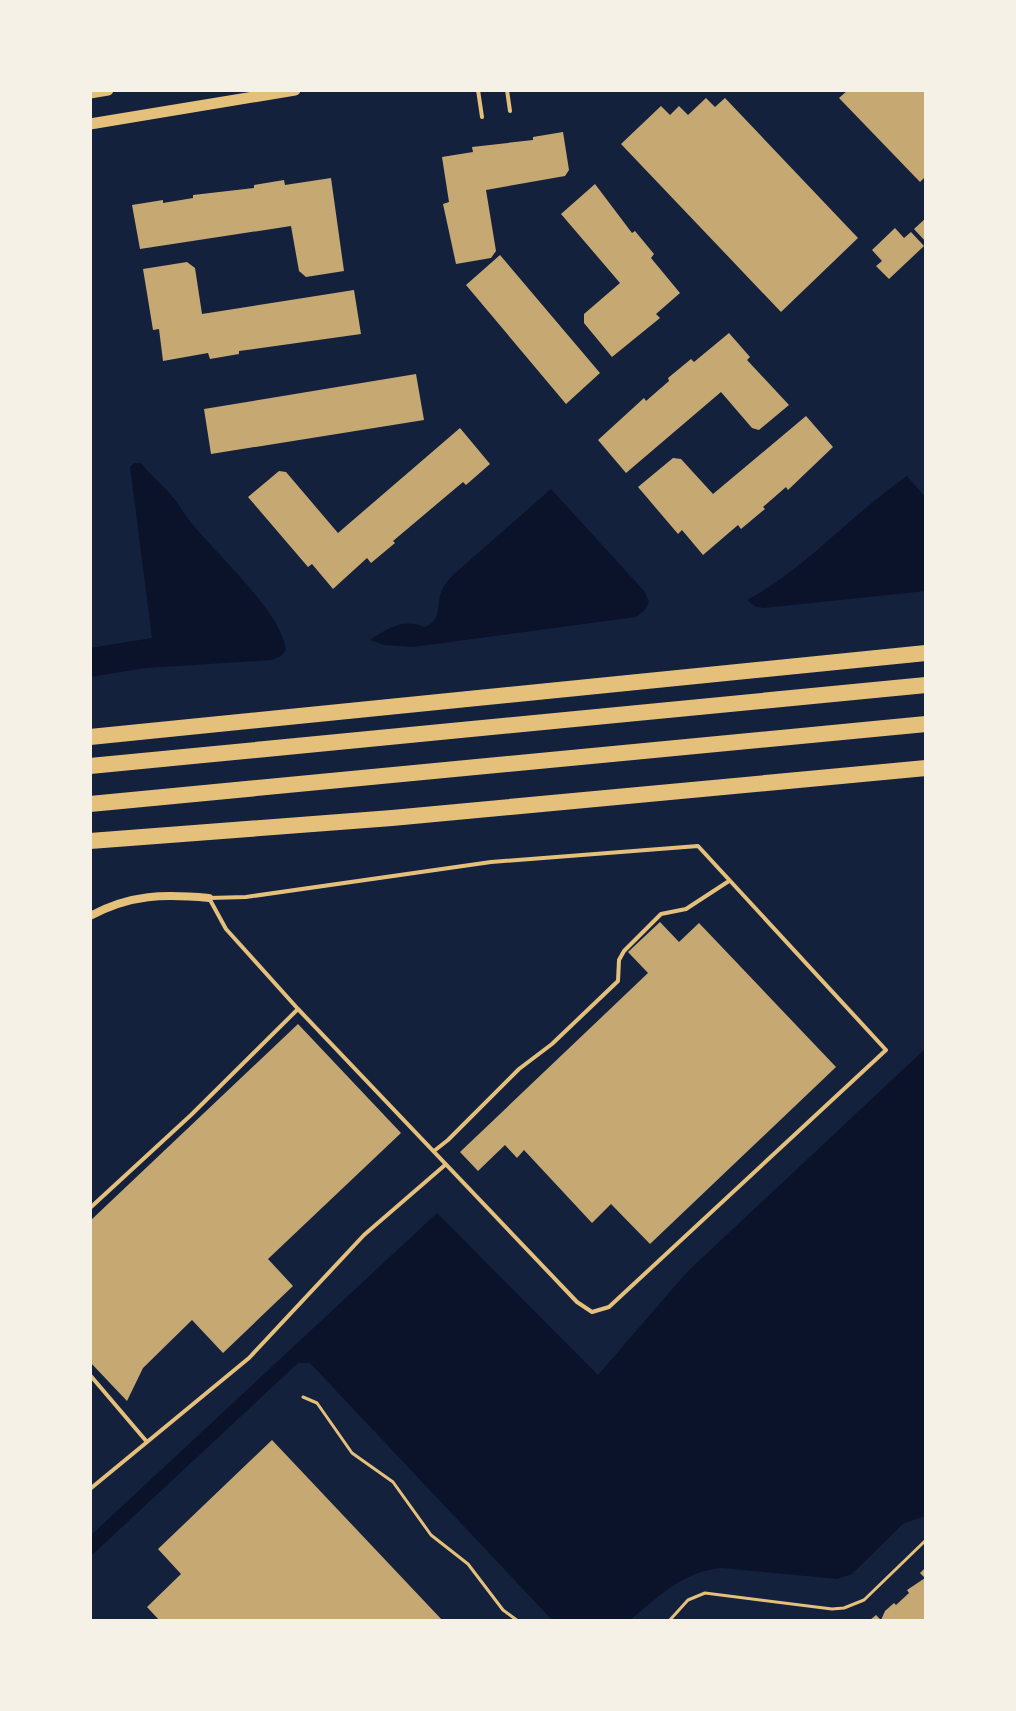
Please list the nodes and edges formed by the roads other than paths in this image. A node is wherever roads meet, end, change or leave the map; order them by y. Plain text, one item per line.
1 (108, 90) edge
2 (215, 90) edge
3 (295, 90) edge
4 (478, 90) edge
5 (507, 90) edge
6 (90, 93) edge
7 (216, 103) junction
8 (510, 111) dead end
9 (482, 117) dead end
10 (90, 124) edge
11 (926, 653) edge
12 (926, 685) edge
13 (926, 724) edge
14 (90, 737) edge
15 (90, 766) edge
16 (926, 768) edge
17 (90, 804) edge
18 (90, 841) edge
19 (729, 881) junction
20 (209, 898) junction
21 (90, 916) edge
22 (298, 1009) junction
23 (434, 1151) junction
24 (446, 1164) junction
25 (90, 1208) edge
26 (90, 1375) edge
27 (147, 1442) junction
28 (90, 1489) edge

1 - 6 street
2 - 7 street
3 - 7 street
4 - 9 lane
5 - 8 lane
7 - 10 street
11 - 14 highway
12 - 15 highway
13 - 17 highway
16 - 18 highway
19 - 20 lane
19 - 23 lane
19 - 24 lane
20 - 21 street
20 - 22 lane
22 - 23 lane
22 - 25 lane
23 - 24 lane
24 - 27 lane
26 - 27 lane
27 - 28 lane

